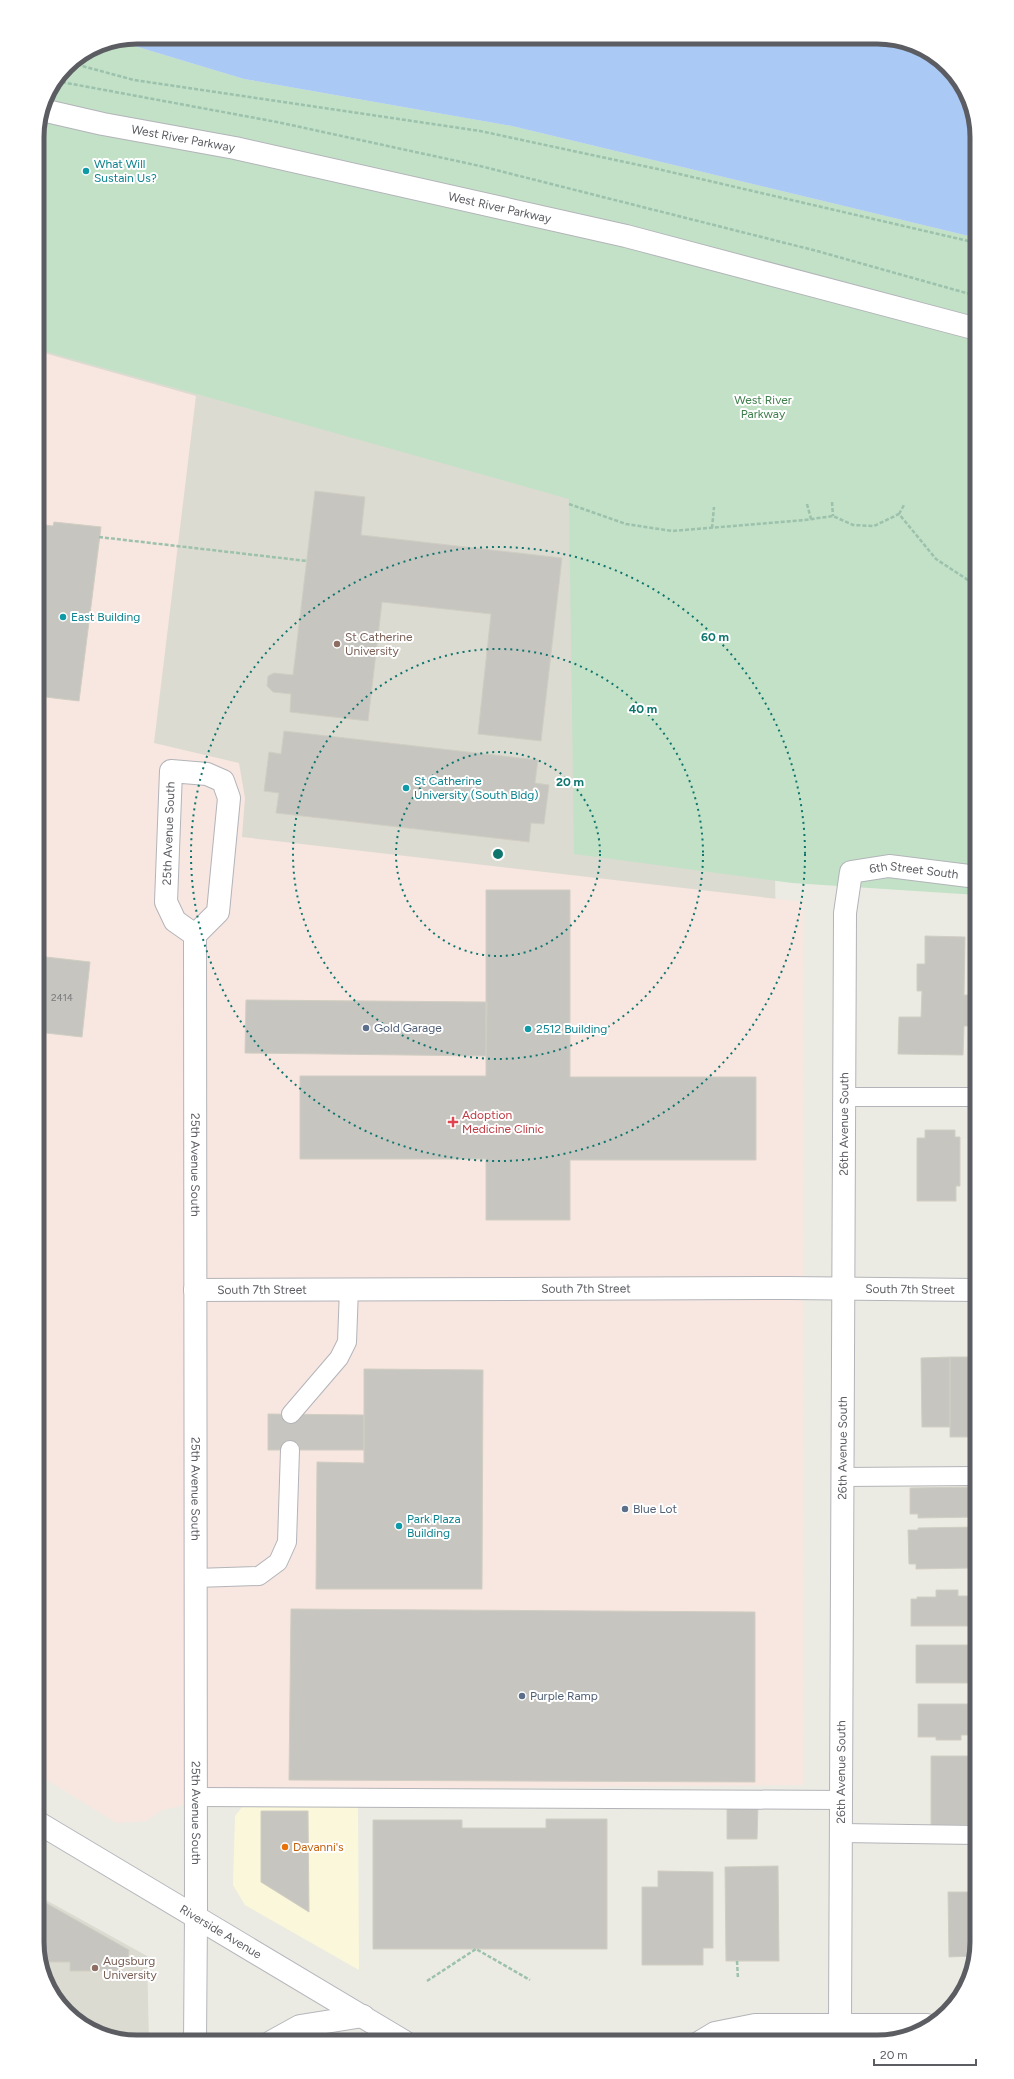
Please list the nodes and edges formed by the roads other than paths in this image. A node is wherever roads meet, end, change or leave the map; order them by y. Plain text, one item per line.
1 (48, 111) edge
2 (970, 327) edge
3 (851, 872) joint
4 (970, 875) edge
5 (195, 935) junction
6 (844, 1097) junction
7 (970, 1097) edge
8 (843, 1288) junction
9 (195, 1290) junction
10 (349, 1290) junction
11 (970, 1290) edge
12 (291, 1414) dead end
13 (290, 1450) dead end
14 (970, 1476) edge
15 (843, 1477) junction
16 (196, 1578) junction
17 (196, 1797) junction
18 (842, 1800) junction
19 (44, 1826) edge
20 (842, 1833) junction
21 (970, 1835) edge
22 (196, 1917) junction
23 (363, 2016) junction
24 (840, 2024) junction
25 (920, 2025) edge
26 (195, 2035) edge
27 (284, 2035) edge
28 (394, 2035) edge
29 (713, 2035) edge

1 - 2 street, West River Parkway
3 - 4 street, 6th Street South
3 - 6 street, 26th Avenue South
5 - 5 street, 25th Avenue South
5 - 9 street, 25th Avenue South
6 - 7 lane
6 - 8 street, 26th Avenue South
8 - 10 street, South 7th Street
8 - 11 street, South 7th Street
8 - 15 street, 26th Avenue South
9 - 10 street, South 7th Street
9 - 16 street, 25th Avenue South
10 - 12 lane
13 - 16 lane
14 - 15 lane
15 - 18 street, 26th Avenue South
16 - 17 street, 25th Avenue South
17 - 18 lane
17 - 22 street, 25th Avenue South
18 - 20 street, 26th Avenue South
19 - 22 street, Riverside Avenue
20 - 21 lane
20 - 24 street, 26th Avenue South
22 - 23 street, Riverside Avenue
22 - 26 street, 25th Avenue South
23 - 27 street
23 - 28 street, Riverside Avenue
24 - 25 street
24 - 29 street

